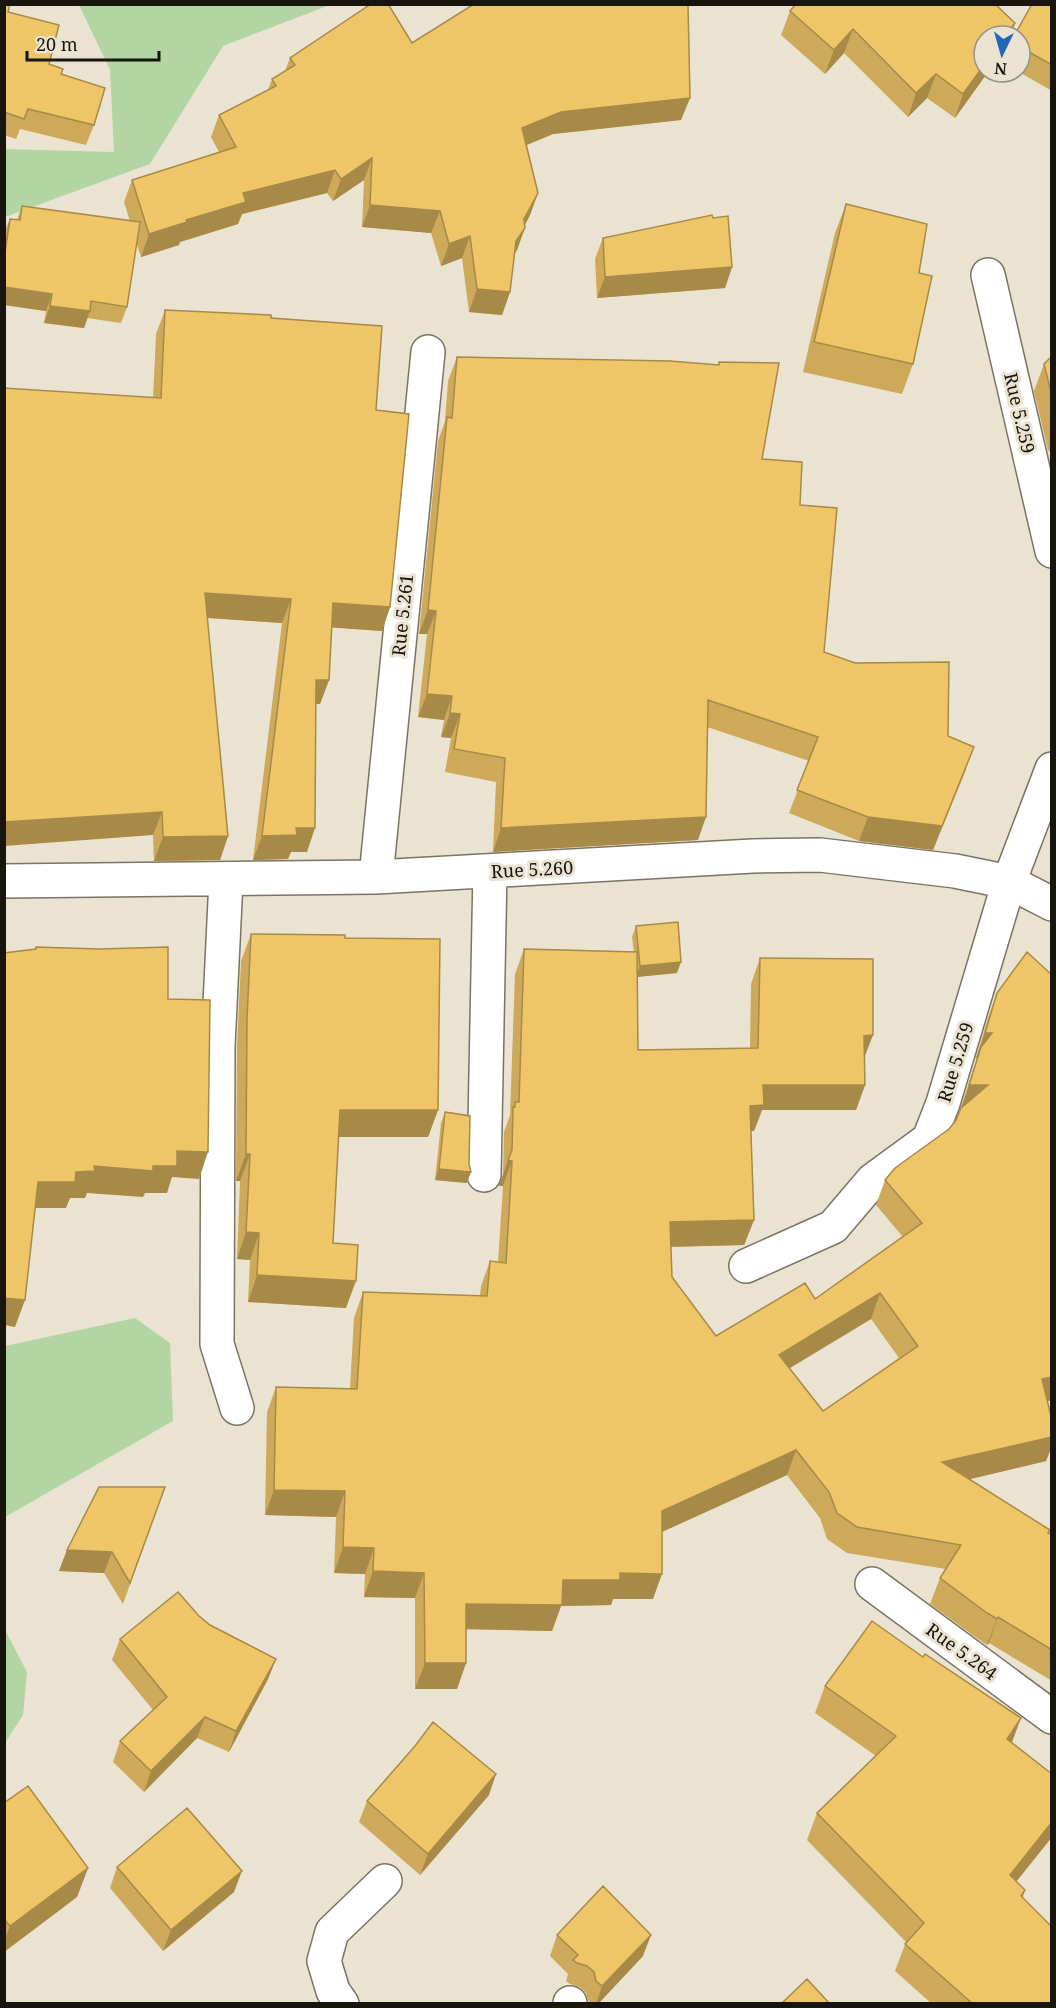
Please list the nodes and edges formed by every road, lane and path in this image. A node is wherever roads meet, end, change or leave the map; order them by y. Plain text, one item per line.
1 (988, 275) dead end
2 (428, 352) dead end
3 (1052, 551) edge
4 (1052, 769) edge
5 (490, 871) junction
6 (376, 877) junction
7 (226, 880) junction
8 (4, 881) edge
9 (1009, 882) junction
10 (1052, 904) edge
11 (484, 1175) dead end
12 (746, 1266) dead end
13 (237, 1408) dead end
14 (872, 1584) dead end
15 (1052, 1717) edge
16 (385, 1881) dead end
17 (342, 2004) edge

1 - 3 street, Rue 5.259
2 - 6 street, Rue 5.261
4 - 9 street, Rue 5.259
5 - 6 street, Rue 5.260
5 - 9 street, Rue 5.260
5 - 11 street
6 - 7 street, Rue 5.260
7 - 8 street, Rue 5.260
7 - 13 street
9 - 10 street, Rue 5.260
9 - 12 street, Rue 5.259
14 - 15 street, Rue 5.264
16 - 17 street

